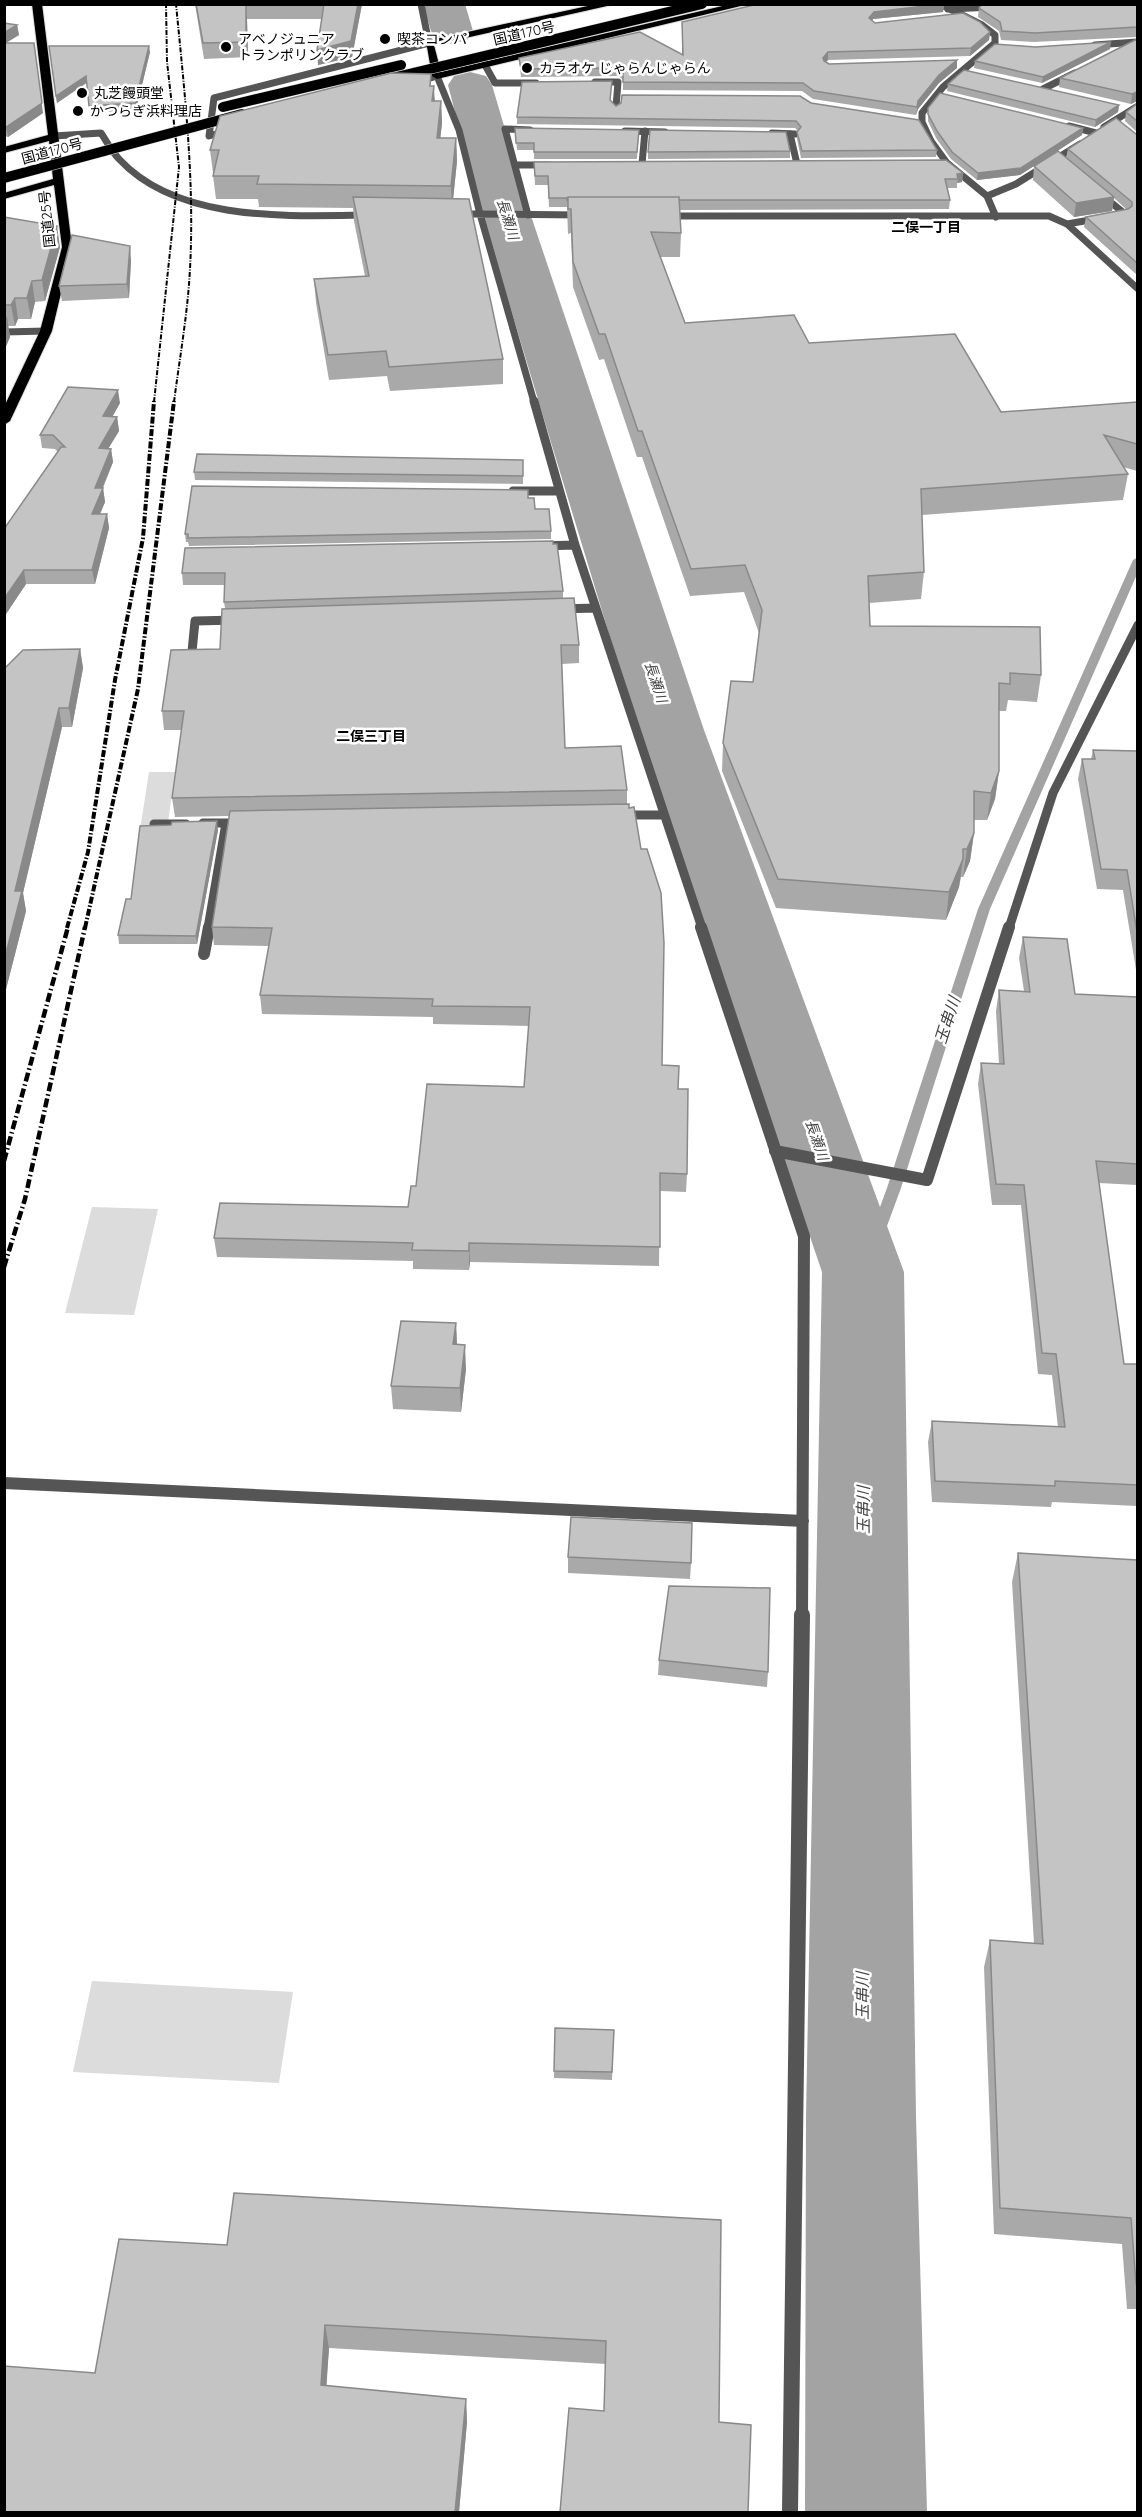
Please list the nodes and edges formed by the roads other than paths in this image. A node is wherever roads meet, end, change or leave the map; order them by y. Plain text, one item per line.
1 (38, 4) edge
2 (421, 4) edge
3 (612, 4) edge
4 (661, 4) edge
5 (702, 4) edge
6 (745, 4) edge
7 (940, 4) edge
8 (1003, 7) edge
9 (949, 13) junction
10 (429, 44) junction
11 (992, 45) junction
12 (1091, 45) edge
13 (1003, 46) edge
14 (1116, 53) edge
15 (956, 62) edge
16 (973, 62) junction
17 (485, 65) junction
18 (1084, 68) edge
19 (962, 71) junction
20 (974, 74) edge
21 (437, 76) junction
22 (414, 82) edge
23 (585, 82) edge
24 (540, 83) edge
25 (1031, 87) edge
26 (1043, 89) junction
27 (1053, 92) edge
28 (937, 94) junction
29 (617, 96) junction
30 (628, 96) edge
31 (948, 97) edge
32 (1137, 105) edge
33 (616, 107) edge
34 (1119, 107) edge
35 (1130, 109) junction
36 (203, 112) dead end
37 (1114, 120) junction
38 (911, 121) edge
39 (922, 122) junction
40 (1062, 125) edge
41 (1122, 126) edge
42 (243, 127) edge
43 (540, 130) edge
44 (137, 131) dead end
45 (622, 131) edge
46 (645, 131) junction
47 (668, 132) edge
48 (768, 133) edge
49 (1096, 133) junction
50 (54, 136) junction
51 (7, 148) edge
52 (1057, 158) junction
53 (936, 163) edge
54 (947, 163) junction
55 (631, 164) edge
56 (642, 164) junction
57 (654, 164) edge
58 (785, 164) edge
59 (797, 164) junction
60 (808, 164) edge
61 (515, 165) junction
62 (561, 165) edge
63 (1066, 165) edge
64 (4, 168) edge
65 (4, 178) edge
66 (58, 181) junction
67 (1091, 186) edge
68 (4, 196) edge
69 (987, 196) junction
70 (468, 214) edge
71 (480, 214) junction
72 (376, 215) edge
73 (528, 215) junction
74 (586, 215) edge
75 (655, 216) edge
76 (996, 217) junction
77 (1066, 224) junction
78 (1137, 290) edge
79 (46, 331) junction
80 (4, 332) edge
81 (4, 420) edge
82 (499, 491) edge
83 (559, 492) junction
84 (574, 545) junction
85 (527, 546) edge
86 (595, 608) junction
87 (548, 609) edge
88 (242, 620) edge
89 (1137, 625) edge
90 (1132, 646) edge
91 (191, 662) edge
92 (663, 815) junction
93 (604, 816) edge
94 (249, 822) edge
95 (226, 823) junction
96 (154, 824) edge
97 (204, 954) dead end
98 (775, 1151) junction
99 (4, 1483) edge
100 (803, 1521) junction
101 (790, 2512) edge

1 - 50 highway, 国道25号
2 - 10 street
3 - 10 highway
4 - 36 highway, 国道170号, bridge
5 - 65 highway, 国道170号, bridge
6 - 17 highway
7 - 9 street
8 - 9 street
9 - 11 street
10 - 21 highway
10 - 42 street
11 - 13 street
11 - 16 street
12 - 14 street
15 - 16 street
16 - 19 street
17 - 21 highway
17 - 24 street
18 - 26 street
19 - 20 street
19 - 28 street
21 - 22 street
21 - 71 street
23 - 29 street
25 - 26 street
26 - 27 street
28 - 31 street
28 - 39 street
29 - 30 street
29 - 33 street
32 - 35 street
34 - 35 street
35 - 37 street
37 - 41 street
37 - 49 street
38 - 39 street
39 - 54 street
40 - 49 street
43 - 61 street
44 - 64 highway, 国道170号
45 - 46 street
46 - 47 street
46 - 56 street
48 - 59 street
49 - 52 street
50 - 51 highway
50 - 66 highway, 国道25号
50 - 72 street
52 - 63 street
52 - 69 street
53 - 54 street
54 - 69 street
55 - 56 street
56 - 57 street
58 - 59 street
59 - 60 street
61 - 62 street
61 - 73 street
66 - 68 highway
66 - 79 highway, 国道25号
67 - 77 street
69 - 76 street
70 - 71 street
71 - 73 street
71 - 83 street
73 - 74 street
75 - 76 street
76 - 77 street
77 - 78 street
79 - 80 street
79 - 81 highway, 国道25号
82 - 83 street
83 - 84 street
84 - 85 street
84 - 86 street
86 - 87 street
86 - 92 street
88 - 91 street
89 - 90 street
90 - 98 street
92 - 93 street
92 - 98 street
94 - 95 street
95 - 96 street
95 - 97 street
98 - 100 street
99 - 100 street
100 - 101 street

